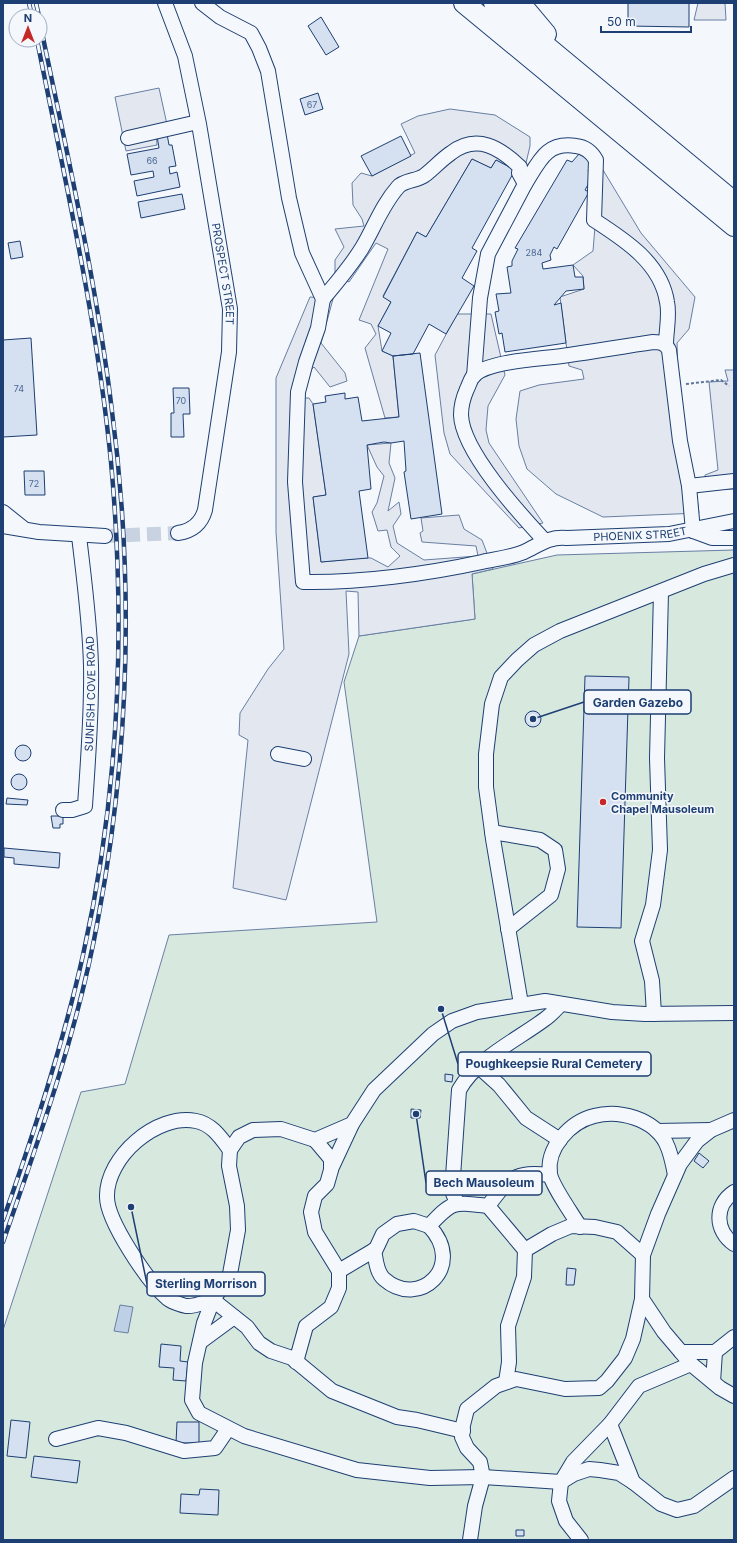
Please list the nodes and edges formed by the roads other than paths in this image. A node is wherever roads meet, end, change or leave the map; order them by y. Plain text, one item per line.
1 (165, 3) edge
2 (202, 3) edge
3 (464, 3) edge
4 (494, 3) edge
5 (520, 3) edge
6 (578, 73) junction
7 (198, 122) junction
8 (128, 138) dead end
9 (525, 184) junction
10 (734, 202) edge
11 (711, 207) junction
12 (734, 226) edge
13 (734, 234) edge
14 (323, 299) junction
15 (666, 345) junction
16 (474, 376) junction
17 (734, 481) edge
18 (689, 486) junction
19 (3, 512) edge
20 (734, 521) edge
21 (3, 526) edge
22 (25, 530) junction
23 (692, 531) junction
24 (178, 533) tunnel mouth
25 (79, 536) junction
26 (105, 536) tunnel mouth
27 (734, 538) edge
28 (544, 540) junction
29 (734, 565) edge
30 (661, 592) junction
31 (278, 754) dead end
32 (304, 759) dead end
33 (63, 810) dead end
34 (492, 832) junction
35 (508, 929) junction
36 (521, 1004) junction
37 (561, 1004) junction
38 (734, 1013) edge
39 (654, 1014) junction
40 (479, 1067) junction
41 (734, 1120) edge
42 (352, 1124) junction
43 (712, 1130) junction
44 (657, 1131) junction
45 (315, 1140) junction
46 (560, 1140) junction
47 (230, 1150) junction
48 (330, 1170) junction
49 (550, 1175) junction
50 (675, 1175) junction
51 (734, 1192) edge
52 (457, 1203) junction
53 (488, 1206) junction
54 (429, 1226) junction
55 (580, 1227) junction
56 (734, 1244) edge
57 (374, 1250) junction
58 (525, 1250) junction
59 (643, 1255) junction
60 (339, 1271) junction
61 (642, 1299) junction
62 (213, 1300) junction
63 (234, 1317) junction
64 (734, 1337) edge
65 (200, 1342) junction
66 (681, 1352) junction
67 (715, 1352) junction
68 (296, 1362) junction
69 (691, 1364) junction
70 (506, 1382) junction
71 (712, 1382) junction
72 (734, 1396) edge
73 (610, 1424) junction
74 (228, 1429) junction
75 (463, 1431) junction
76 (56, 1439) dead end
77 (483, 1476) junction
78 (734, 1478) edge
79 (561, 1482) junction
80 (634, 1482) junction
81 (470, 1540) edge
82 (581, 1540) edge

1 - 7 street, PROSPECT STREET
2 - 14 street
3 - 11 highway
4 - 6 highway
5 - 6 highway
6 - 10 highway
7 - 8 street
7 - 24 street, PROSPECT STREET
9 - 14 street
9 - 15 street
9 - 16 street
11 - 12 highway
11 - 13 highway
14 - 28 street
15 - 16 street
15 - 18 street
16 - 28 street
17 - 18 street
18 - 23 street
19 - 22 street
20 - 23 street, PHOENIX STREET
21 - 22 street
22 - 25 street
23 - 27 street
23 - 28 street, PHOENIX STREET
25 - 26 street
25 - 33 street, SUNFISH COVE ROAD
29 - 30 street
30 - 34 street
30 - 39 street
31 - 32 street
34 - 35 street
34 - 35 street
35 - 36 street
36 - 37 street
36 - 42 street
37 - 39 street
37 - 40 street
38 - 39 street
40 - 46 street
40 - 52 street
41 - 43 street
42 - 45 street
42 - 48 street
43 - 44 street
43 - 50 street
44 - 46 street
44 - 50 street
45 - 47 street
45 - 48 street
46 - 49 street
47 - 62 street
47 - 62 street
48 - 60 street
49 - 53 street
49 - 55 street
50 - 59 street
51 - 56 street
52 - 53 street
52 - 54 street
53 - 58 street
54 - 57 street
54 - 57 street
55 - 58 street
55 - 59 street
57 - 60 street
58 - 70 street
59 - 61 street
60 - 68 street
61 - 66 street
61 - 70 street
62 - 63 street
62 - 65 street
63 - 65 street
63 - 68 street
64 - 67 street
65 - 74 street
66 - 67 street
66 - 69 street
67 - 71 street
68 - 75 street
69 - 71 street
69 - 73 street
70 - 75 street
71 - 72 street
73 - 79 street
73 - 80 street
74 - 76 street
74 - 77 street
75 - 77 street
77 - 79 street
77 - 81 street
78 - 80 street
79 - 80 street
79 - 82 street

